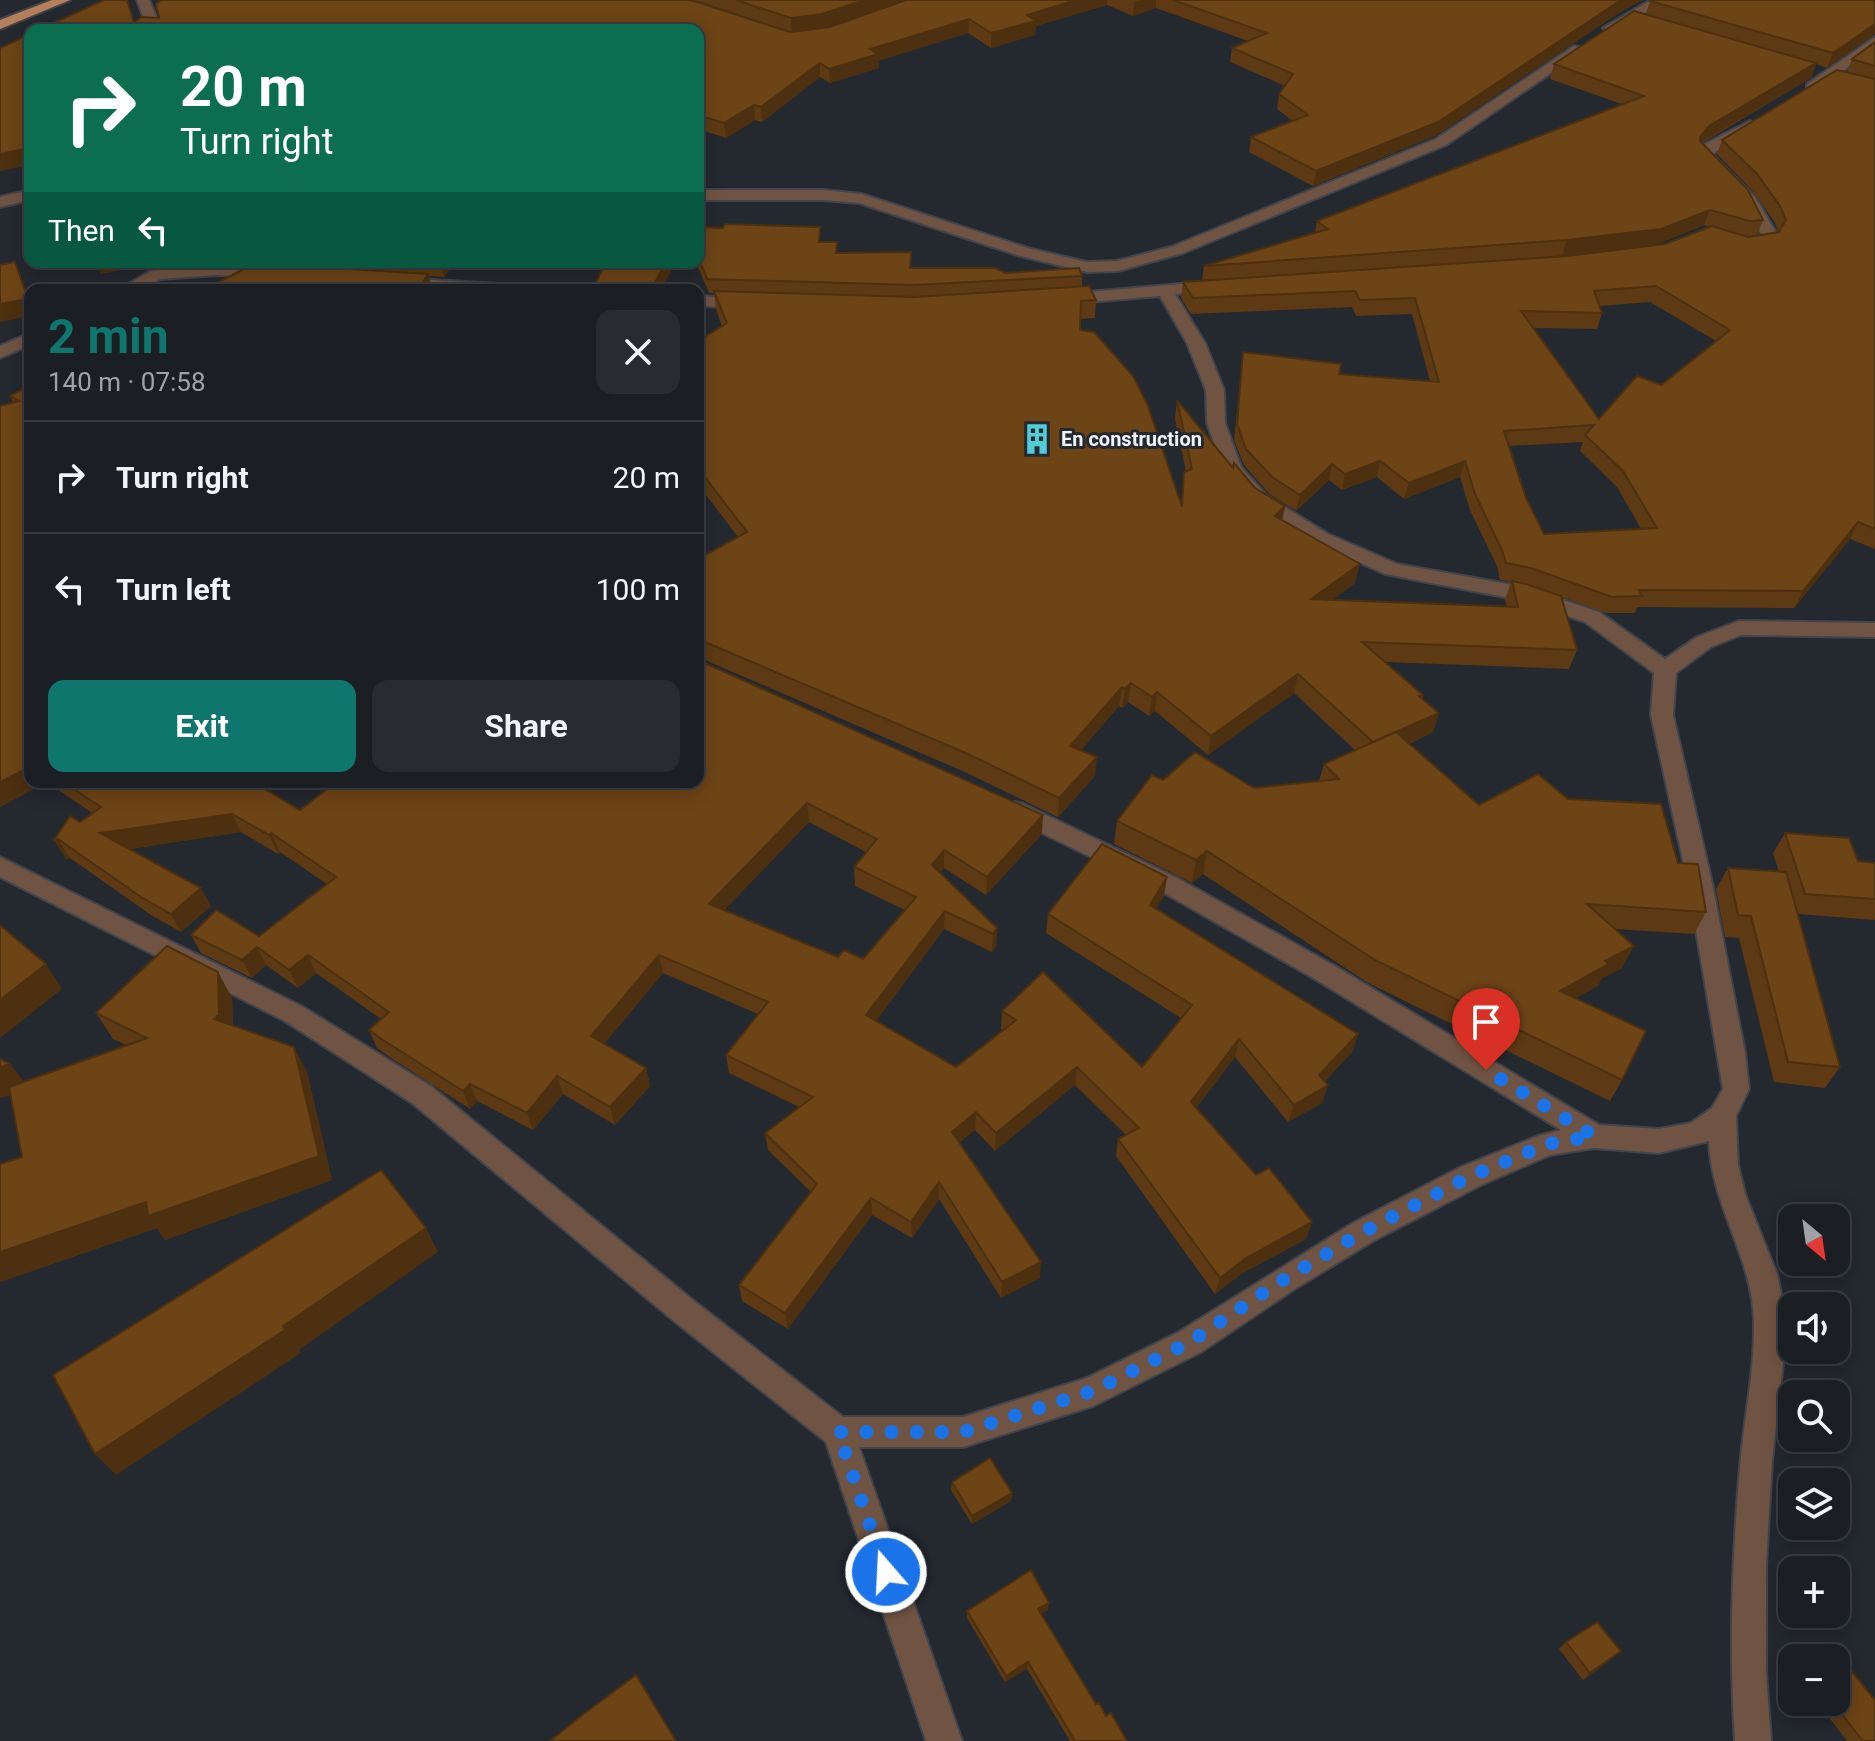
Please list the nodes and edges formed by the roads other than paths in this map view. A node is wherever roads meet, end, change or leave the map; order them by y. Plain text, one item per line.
1 (64, 0) edge
2 (143, 0) edge
3 (1660, 0) edge
4 (1627, 17) junction
5 (153, 24) edge
6 (0, 25) edge
7 (1657, 25) edge
8 (1875, 41) edge
9 (1804, 92) edge
10 (1764, 117) edge
11 (704, 195) edge
12 (24, 196) edge
13 (0, 202) edge
14 (1730, 241) edge
15 (158, 275) edge
16 (296, 276) edge
17 (390, 282) edge
18 (139, 284) edge
19 (422, 284) edge
20 (1238, 285) edge
21 (1165, 291) junction
22 (1046, 300) edge
23 (704, 301) edge
24 (765, 304) edge
25 (24, 341) edge
26 (0, 353) edge
27 (1875, 630) edge
28 (1665, 670) junction
29 (995, 801) edge
30 (0, 866) edge
31 (1722, 1116) junction
32 (1594, 1136) junction
33 (838, 1432) junction
34 (944, 1741) edge
35 (1753, 1741) edge

1 - 6 main road
2 - 5 street
3 - 4 street
4 - 7 street
4 - 11 street
8 - 9 street
10 - 14 street
12 - 13 street
15 - 16 street
15 - 18 street
17 - 19 street
20 - 21 street
21 - 22 street
21 - 28 street
23 - 24 street
25 - 26 street
27 - 28 street
28 - 31 street
29 - 32 street
30 - 33 street
31 - 32 street
31 - 35 street
32 - 33 street
33 - 34 street

